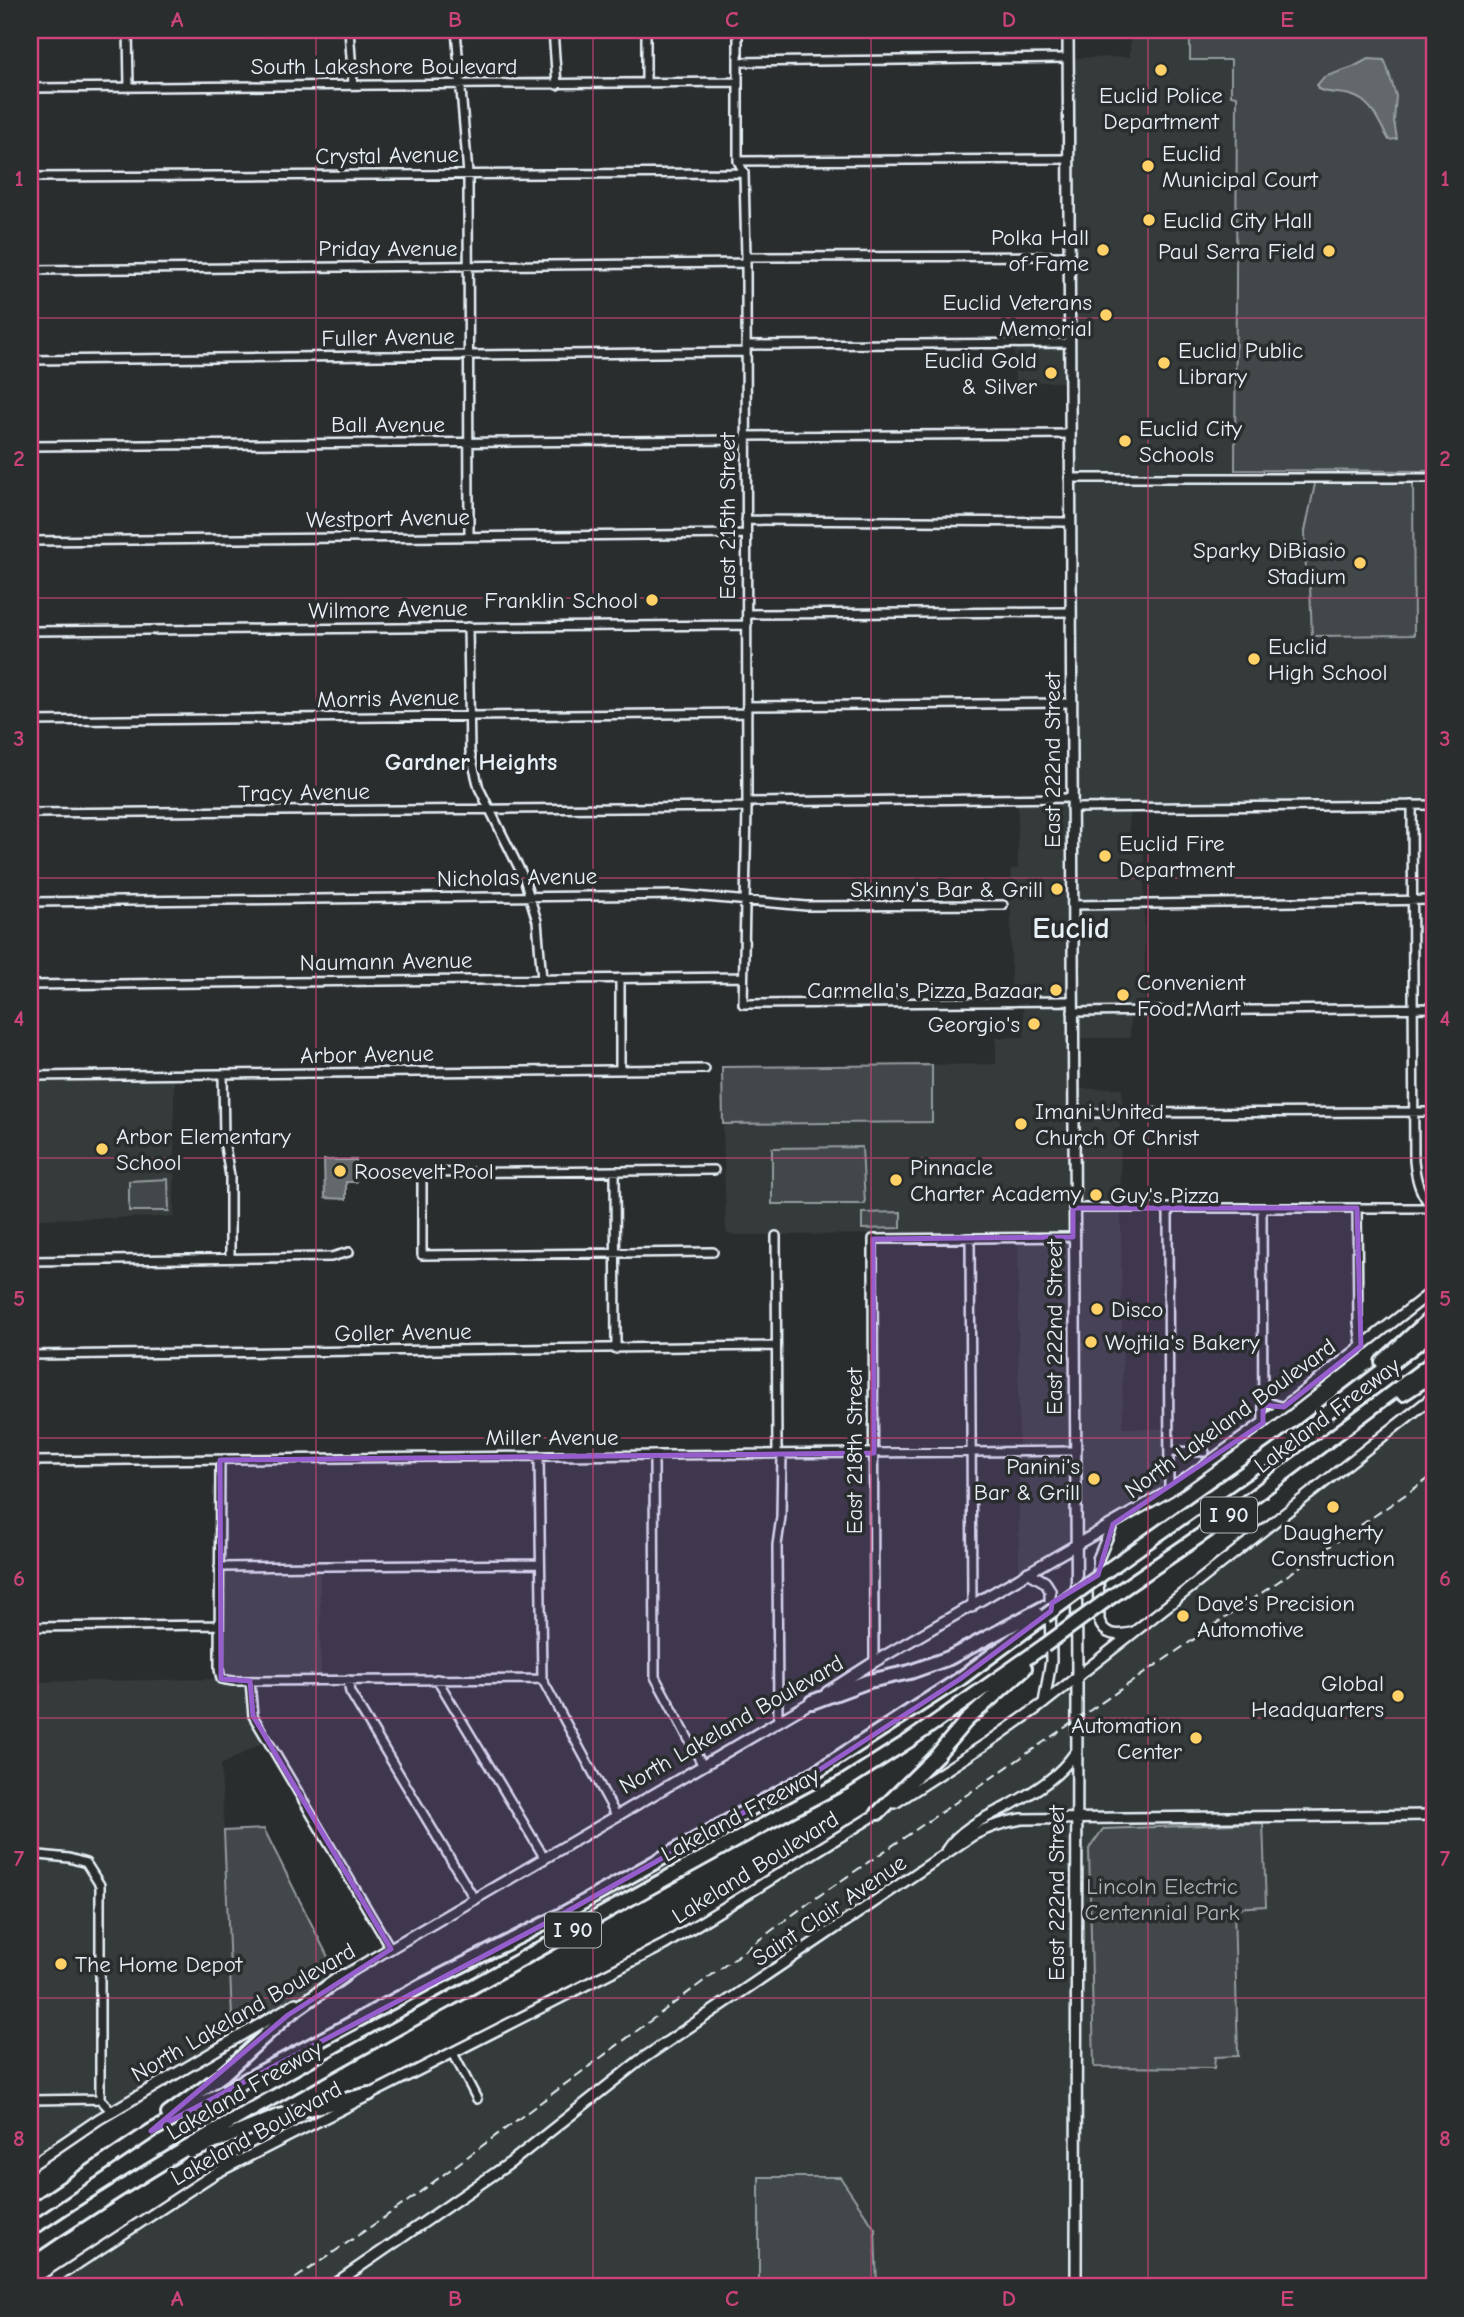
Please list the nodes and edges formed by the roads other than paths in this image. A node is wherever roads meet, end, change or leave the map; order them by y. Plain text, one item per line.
1 (128, 30) edge
2 (349, 30) edge
3 (456, 30) edge
4 (553, 30) edge
5 (646, 30) edge
6 (738, 30) edge
7 (1068, 30) edge
8 (1068, 58) junction
9 (738, 62) junction
10 (738, 82) junction
11 (646, 83) junction
12 (353, 84) junction
13 (556, 85) junction
14 (460, 86) junction
15 (129, 87) junction
16 (30, 88) edge
17 (1069, 159) junction
18 (738, 161) junction
19 (744, 173) junction
20 (468, 174) junction
21 (30, 177) edge
22 (1070, 256) junction
23 (746, 260) junction
24 (467, 267) junction
25 (30, 270) edge
26 (1070, 343) junction
27 (746, 348) junction
28 (467, 356) junction
29 (30, 360) edge
30 (1069, 434) junction
31 (746, 438) junction
32 (469, 443) junction
33 (30, 446) edge
34 (1069, 478) junction
35 (1434, 478) edge
36 (746, 520) junction
37 (1070, 522) junction
38 (746, 534) junction
39 (469, 536) junction
40 (30, 541) edge
41 (1070, 612) junction
42 (747, 614) junction
43 (747, 625) junction
44 (468, 627) junction
45 (30, 631) edge
46 (1071, 703) junction
47 (747, 709) junction
48 (468, 717) junction
49 (30, 721) edge
50 (1071, 803) junction
51 (747, 805) junction
52 (1412, 805) junction
53 (1434, 805) edge
54 (488, 809) junction
55 (30, 813) edge
56 (529, 897) junction
57 (745, 900) junction
58 (1434, 900) edge
59 (1412, 901) junction
60 (30, 902) edge
61 (1003, 905) dead end
62 (1072, 905) junction
63 (743, 977) junction
64 (620, 978) junction
65 (542, 979) junction
66 (30, 985) edge
67 (1072, 1001) junction
68 (1434, 1007) edge
69 (1412, 1008) junction
70 (1072, 1012) junction
71 (705, 1069) dead end
72 (620, 1070) junction
73 (223, 1075) junction
74 (30, 1076) edge
75 (1412, 1112) junction
76 (1434, 1112) edge
77 (1073, 1113) junction
78 (714, 1170) dead end
79 (615, 1171) junction
80 (1073, 1208) junction
81 (1168, 1208) junction
82 (1262, 1208) junction
83 (1357, 1208) junction
84 (1433, 1209) edge
85 (776, 1236) dead end
86 (1073, 1237) junction
87 (970, 1238) junction
88 (349, 1252) dead end
89 (713, 1252) dead end
90 (616, 1253) junction
91 (230, 1258) junction
92 (30, 1261) edge
93 (1434, 1290) edge
94 (1434, 1315) edge
95 (1434, 1331) edge
96 (776, 1346) junction
97 (1361, 1346) junction
98 (616, 1349) junction
99 (30, 1355) edge
100 (1434, 1360) edge
101 (1434, 1374) edge
102 (1434, 1396) edge
103 (1263, 1397) junction
104 (1342, 1400) junction
105 (1284, 1407) junction
106 (1263, 1423) junction
107 (1348, 1427) junction
108 (1074, 1451) junction
109 (1170, 1451) junction
110 (972, 1452) junction
111 (1205, 1452) dead end
112 (780, 1454) junction
113 (874, 1454) junction
114 (654, 1455) junction
115 (540, 1456) junction
116 (220, 1460) junction
117 (30, 1461) edge
118 (1169, 1491) junction
119 (1113, 1524) junction
120 (1075, 1544) junction
121 (540, 1564) junction
122 (219, 1567) junction
123 (1028, 1572) junction
124 (972, 1608) junction
125 (1045, 1611) junction
126 (219, 1625) junction
127 (30, 1626) edge
128 (1135, 1632) junction
129 (1044, 1646) junction
130 (874, 1662) junction
131 (1077, 1678) junction
132 (437, 1679) junction
133 (542, 1679) junction
134 (348, 1680) junction
135 (250, 1681) junction
136 (812, 1702) junction
137 (1044, 1703) junction
138 (778, 1721) junction
139 (1076, 1751) junction
140 (702, 1764) junction
141 (878, 1813) junction
142 (616, 1815) junction
143 (1434, 1815) edge
144 (1075, 1818) junction
145 (30, 1854) edge
146 (944, 1855) junction
147 (544, 1857) junction
148 (475, 1900) junction
149 (391, 1949) junction
150 (343, 1976) junction
151 (453, 2053) junction
152 (369, 2094) junction
153 (100, 2099) junction
154 (477, 2099) dead end
155 (30, 2100) edge
156 (111, 2111) junction
157 (151, 2131) junction
158 (30, 2166) edge
159 (95, 2203) junction
160 (30, 2213) edge
161 (30, 2248) edge
162 (42, 2287) edge
163 (330, 2287) edge
164 (1076, 2287) edge

1 - 15 street
2 - 12 street
3 - 14 street
4 - 13 street
5 - 11 street
6 - 9 street, East 215th Street
7 - 8 street, East 222nd Street
8 - 9 street
8 - 17 street, East 222nd Street
9 - 10 street, East 215th Street
10 - 11 street, South Lakeshore Boulevard
10 - 18 street, East 215th Street
11 - 13 street, South Lakeshore Boulevard
12 - 14 street, South Lakeshore Boulevard
12 - 15 street, South Lakeshore Boulevard
13 - 14 street, South Lakeshore Boulevard
14 - 20 street
15 - 16 street, South Lakeshore Boulevard
17 - 18 street
17 - 22 street, East 222nd Street
18 - 19 street, East 215th Street
19 - 20 street, Crystal Avenue
19 - 23 street, East 215th Street
20 - 21 street, Crystal Avenue
20 - 24 street
22 - 23 street, Priday Avenue
22 - 26 street, East 222nd Street
23 - 24 street, Priday Avenue
23 - 27 street, East 215th Street
24 - 25 street, Priday Avenue
24 - 28 street
26 - 27 street, Fuller Avenue
26 - 30 street, East 222nd Street
27 - 28 street, Fuller Avenue
27 - 31 street, East 215th Street
28 - 29 street, Fuller Avenue
28 - 32 street
30 - 31 street, Ball Avenue
30 - 34 street, East 222nd Street
31 - 32 street, Ball Avenue
31 - 36 street, East 215th Street
32 - 33 street, Ball Avenue
32 - 39 street
34 - 35 street
34 - 37 street, East 222nd Street
36 - 37 street
36 - 38 street, East 215th Street
37 - 41 street, East 222nd Street
38 - 39 street, Westport Avenue
38 - 42 street, East 215th Street
39 - 40 street, Westport Avenue
41 - 42 street
41 - 46 street, East 222nd Street
42 - 43 street, East 215th Street
43 - 44 street, Wilmore Avenue
43 - 47 street, East 215th Street
44 - 45 street, Wilmore Avenue
44 - 48 street
46 - 47 street, Morris Avenue
46 - 50 street, East 222nd Street
47 - 48 street, Morris Avenue
47 - 51 street, East 215th Street
48 - 49 street, Morris Avenue
48 - 54 street
50 - 51 street, Tracy Avenue
50 - 52 street, Tracy Avenue
50 - 62 street, East 222nd Street
51 - 54 street, Tracy Avenue
51 - 57 street, East 215th Street
52 - 53 street, Tracy Avenue
52 - 59 street
54 - 55 street, Tracy Avenue
54 - 56 street
56 - 57 street, Nicholas Avenue
56 - 60 street, Nicholas Avenue
56 - 65 street
57 - 61 street, Nicholas Avenue
57 - 63 street, East 215th Street
58 - 59 street
59 - 62 street
59 - 69 street
62 - 67 street, East 222nd Street
63 - 64 street, Naumann Avenue
63 - 67 street, East 215th Street
64 - 65 street, Naumann Avenue
64 - 72 street
65 - 66 street, Naumann Avenue
67 - 70 street, East 222nd Street
68 - 69 street
69 - 70 street
69 - 75 street
70 - 77 street, East 222nd Street
71 - 72 street, Arbor Avenue
72 - 73 street, Arbor Avenue
73 - 74 street, Arbor Avenue
73 - 91 street
75 - 76 street
75 - 77 street
75 - 84 street
77 - 80 street, East 222nd Street
78 - 79 street
79 - 90 street
79 - 90 street
80 - 81 street
80 - 86 street, East 222nd Street
81 - 82 street
81 - 109 street
82 - 83 street
82 - 103 street
83 - 84 street
83 - 97 street
85 - 96 street
86 - 87 street
86 - 108 street, East 222nd Street
87 - 110 street
87 - 113 street, East 218th Street
88 - 91 street
89 - 90 street
90 - 98 street
91 - 92 street
93 - 97 street, North Lakeland Boulevard
94 - 104 highway
95 - 104 highway, Lakeland Freeway / I 90
96 - 98 street, Goller Avenue
96 - 112 street
97 - 105 street, North Lakeland Boulevard
98 - 99 street, Goller Avenue
100 - 107 highway, Lakeland Freeway / I 90
101 - 107 highway
102 - 128 street, Lakeland Boulevard
103 - 105 street
103 - 106 street
104 - 125 highway, Lakeland Freeway / I 90, bridge
105 - 106 street, North Lakeland Boulevard
106 - 118 street, North Lakeland Boulevard
107 - 129 highway, Lakeland Freeway / I 90, bridge
108 - 110 street, Miller Avenue
108 - 120 street, East 222nd Street
109 - 111 street
109 - 118 street
110 - 113 street, Miller Avenue
110 - 124 street
112 - 113 street, Miller Avenue
112 - 114 street, Miller Avenue
112 - 138 street
113 - 130 street, East 218th Street
114 - 115 street, Miller Avenue
114 - 140 street
115 - 116 street, Miller Avenue
115 - 121 street
116 - 117 street, Miller Avenue
116 - 122 street
118 - 119 street, North Lakeland Boulevard
119 - 120 street, North Lakeland Boulevard
119 - 128 street
120 - 123 street, North Lakeland Boulevard
120 - 131 street, East 222nd Street
121 - 122 street
121 - 133 street
122 - 126 street
123 - 124 street, North Lakeland Boulevard
123 - 137 street
124 - 130 street, North Lakeland Boulevard
125 - 136 highway
125 - 157 highway, Lakeland Freeway / I 90
126 - 127 street
126 - 135 street
128 - 131 street, Lakeland Boulevard
129 - 141 highway
129 - 159 highway, Lakeland Freeway / I 90
130 - 136 street, North Lakeland Boulevard
131 - 137 street, Lakeland Boulevard
131 - 139 street, East 222nd Street
132 - 133 street
132 - 134 street
132 - 147 street
133 - 142 street
134 - 135 street
134 - 148 street
135 - 149 street
136 - 138 street, North Lakeland Boulevard
137 - 141 street, Lakeland Boulevard
138 - 140 street, North Lakeland Boulevard
139 - 144 street, East 222nd Street
139 - 146 street
140 - 142 street, North Lakeland Boulevard
141 - 151 street, Lakeland Boulevard
142 - 147 street, North Lakeland Boulevard
143 - 144 street, Saint Clair Avenue
144 - 146 street, Saint Clair Avenue
144 - 164 street, East 222nd Street
145 - 153 street
146 - 163 street, Saint Clair Avenue
147 - 148 street, North Lakeland Boulevard
148 - 149 street, North Lakeland Boulevard
149 - 150 street, North Lakeland Boulevard
150 - 156 street, North Lakeland Boulevard
150 - 157 highway
151 - 152 street, Lakeland Boulevard
151 - 154 street
152 - 159 highway
152 - 162 street, Lakeland Boulevard
153 - 155 street
153 - 156 street
156 - 158 street, North Lakeland Boulevard
157 - 160 highway, Lakeland Freeway / I 90
159 - 161 highway, Lakeland Freeway / I 90

